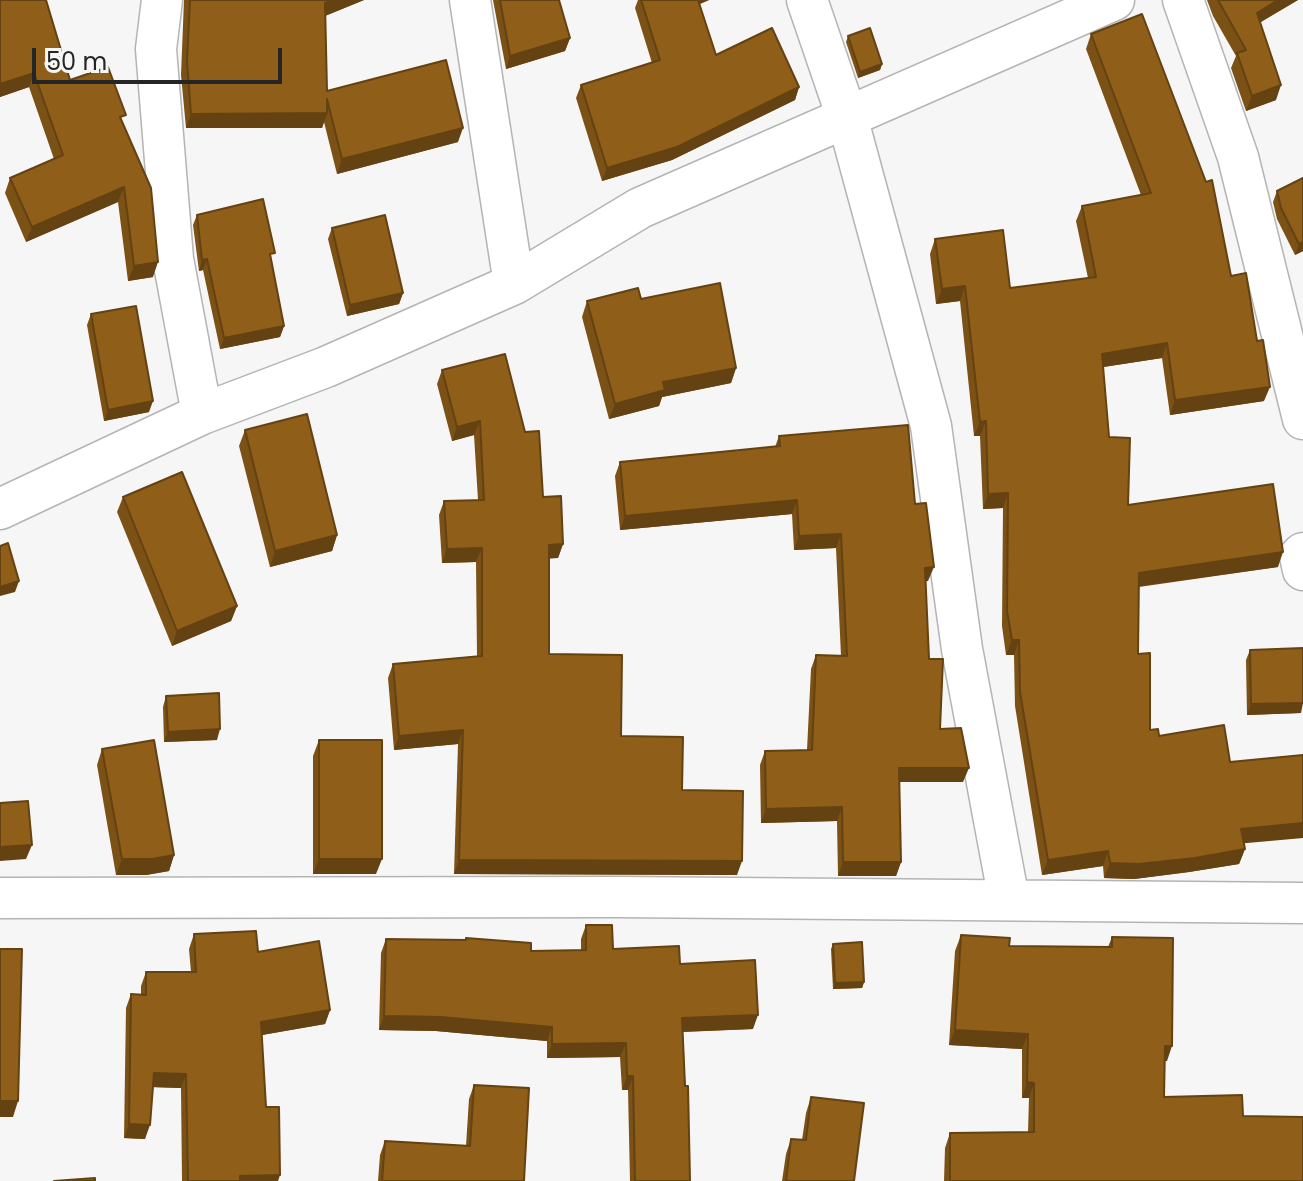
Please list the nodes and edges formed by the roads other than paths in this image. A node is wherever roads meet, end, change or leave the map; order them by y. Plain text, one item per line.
1 (162, 0) edge
2 (470, 0) edge
3 (807, 0) edge
4 (1114, 0) edge
5 (1183, 0) edge
6 (847, 117) junction
7 (514, 284) junction
8 (202, 414) junction
9 (1303, 419) edge
10 (0, 509) edge
11 (0, 898) edge
12 (1009, 900) junction
13 (1303, 903) edge

1 - 8 street
2 - 7 street
3 - 6 street
4 - 6 street
5 - 9 street
6 - 7 street
6 - 12 street
7 - 8 street
8 - 10 street
11 - 12 street
12 - 13 street

